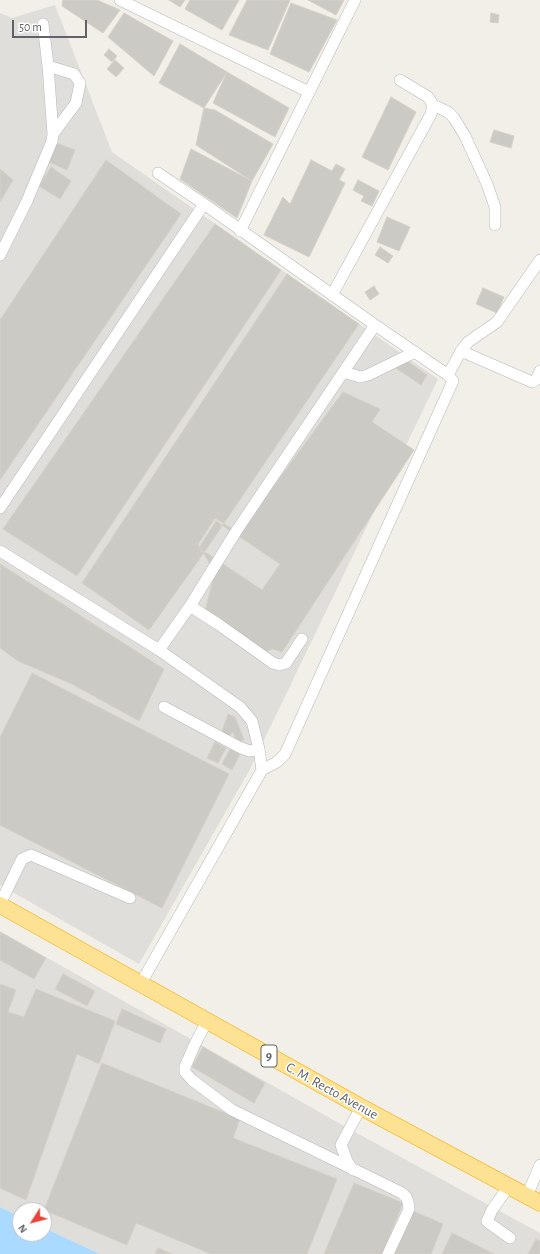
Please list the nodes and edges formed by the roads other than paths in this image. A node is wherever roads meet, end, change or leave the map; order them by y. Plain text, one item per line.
1 (120, 0) edge
2 (355, 0) edge
3 (43, 24) dead end
4 (48, 66) junction
5 (400, 80) dead end
6 (309, 92) junction
7 (433, 105) junction
8 (53, 134) junction
9 (158, 173) dead end
10 (204, 204) junction
11 (495, 225) dead end
12 (240, 231) junction
13 (0, 255) edge
14 (540, 260) edge
15 (332, 295) junction
16 (375, 325) junction
17 (461, 351) junction
18 (415, 352) junction
19 (540, 371) edge
20 (344, 372) junction
21 (448, 375) junction
22 (0, 508) edge
23 (0, 551) edge
24 (190, 606) junction
25 (302, 639) dead end
26 (159, 650) junction
27 (164, 707) dead end
28 (259, 749) junction
29 (262, 770) junction
30 (130, 898) dead end
31 (0, 904) edge
32 (141, 983) junction
33 (207, 1021) junction
34 (362, 1107) junction
35 (540, 1165) edge
36 (354, 1170) junction
37 (509, 1186) junction
38 (534, 1200) edge
39 (510, 1238) dead end
40 (388, 1254) edge

1 - 6 lane
2 - 6 lane
3 - 4 lane
4 - 8 lane
4 - 8 lane
5 - 7 lane
6 - 12 lane
7 - 11 lane
7 - 15 lane
8 - 13 lane
9 - 10 lane
10 - 12 lane
10 - 22 lane
12 - 15 lane
14 - 17 lane
15 - 16 lane
16 - 18 lane
16 - 20 lane
17 - 19 lane
17 - 21 lane
18 - 20 lane
18 - 21 lane
20 - 24 lane
21 - 29 lane
23 - 26 lane
24 - 25 lane
24 - 26 lane
26 - 28 lane
27 - 28 lane
28 - 29 lane
29 - 32 lane
30 - 31 lane
31 - 32 highway, C. M. Recto Avenue / 9
32 - 33 highway, C. M. Recto Avenue / 9
33 - 34 highway, C. M. Recto Avenue / 9
33 - 36 lane
34 - 36 lane
34 - 37 highway, C. M. Recto Avenue / 9
35 - 38 lane
36 - 40 lane
37 - 38 highway, C. M. Recto Avenue / 9
37 - 39 lane

